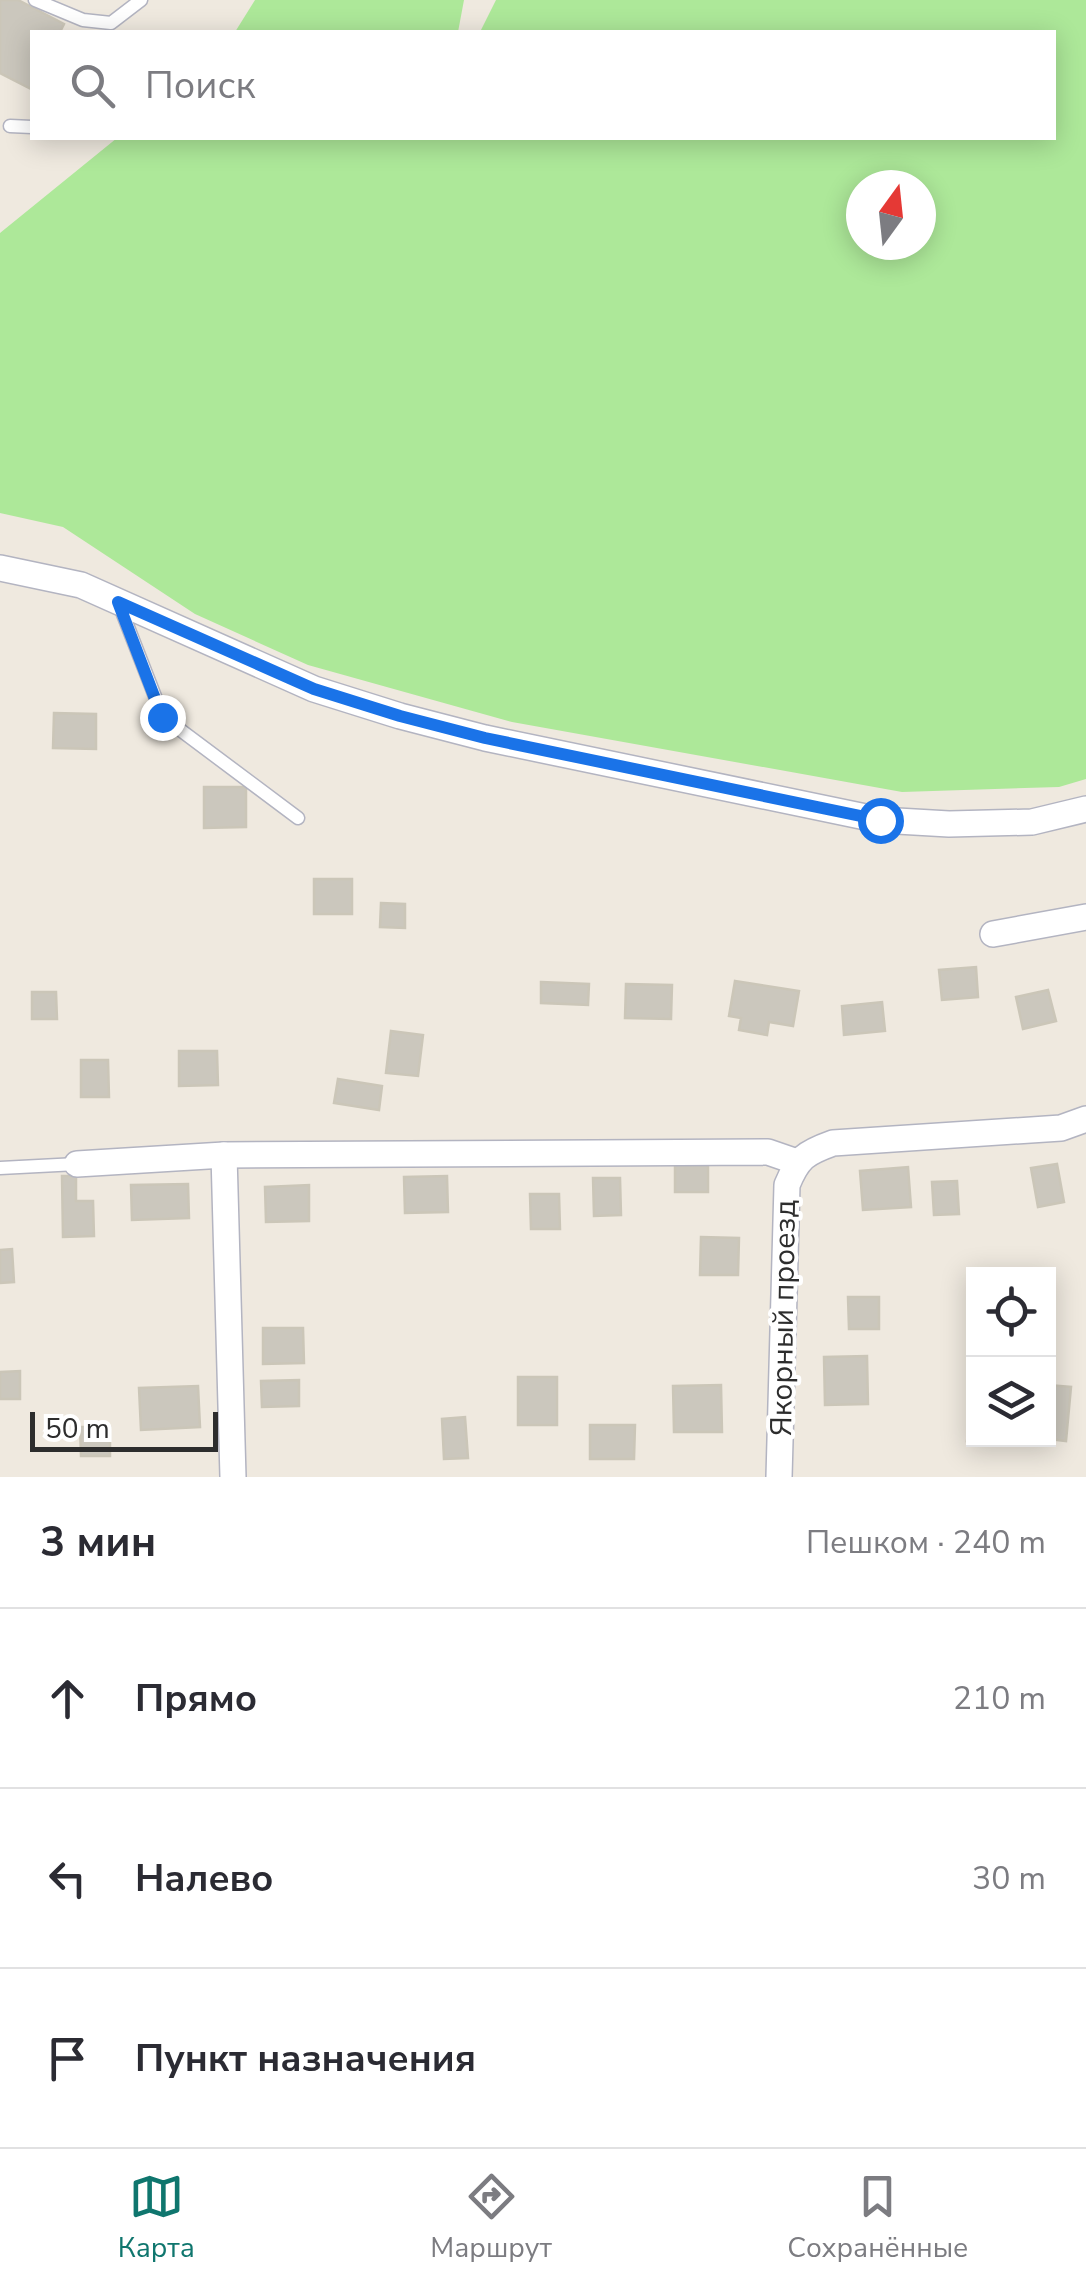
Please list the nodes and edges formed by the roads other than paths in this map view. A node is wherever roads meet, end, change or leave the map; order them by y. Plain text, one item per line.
1 (36, 0) edge
2 (141, 0) edge
3 (111, 28) edge
4 (10, 126) dead end
5 (30, 127) edge
6 (0, 568) edge
7 (118, 602) junction
8 (1086, 809) edge
9 (298, 818) dead end
10 (1086, 917) edge
11 (993, 934) dead end
12 (1086, 1119) edge
13 (224, 1154) junction
14 (797, 1162) junction
15 (77, 1164) joint
16 (0, 1168) edge
17 (234, 1477) edge
18 (780, 1477) edge

1 - 3 lane
2 - 3 lane
4 - 5 lane
6 - 7 street
7 - 8 street
7 - 9 lane
10 - 11 street
12 - 14 street
13 - 14 street
13 - 15 street
13 - 17 street
14 - 18 street, Якорный проезд
15 - 16 lane

